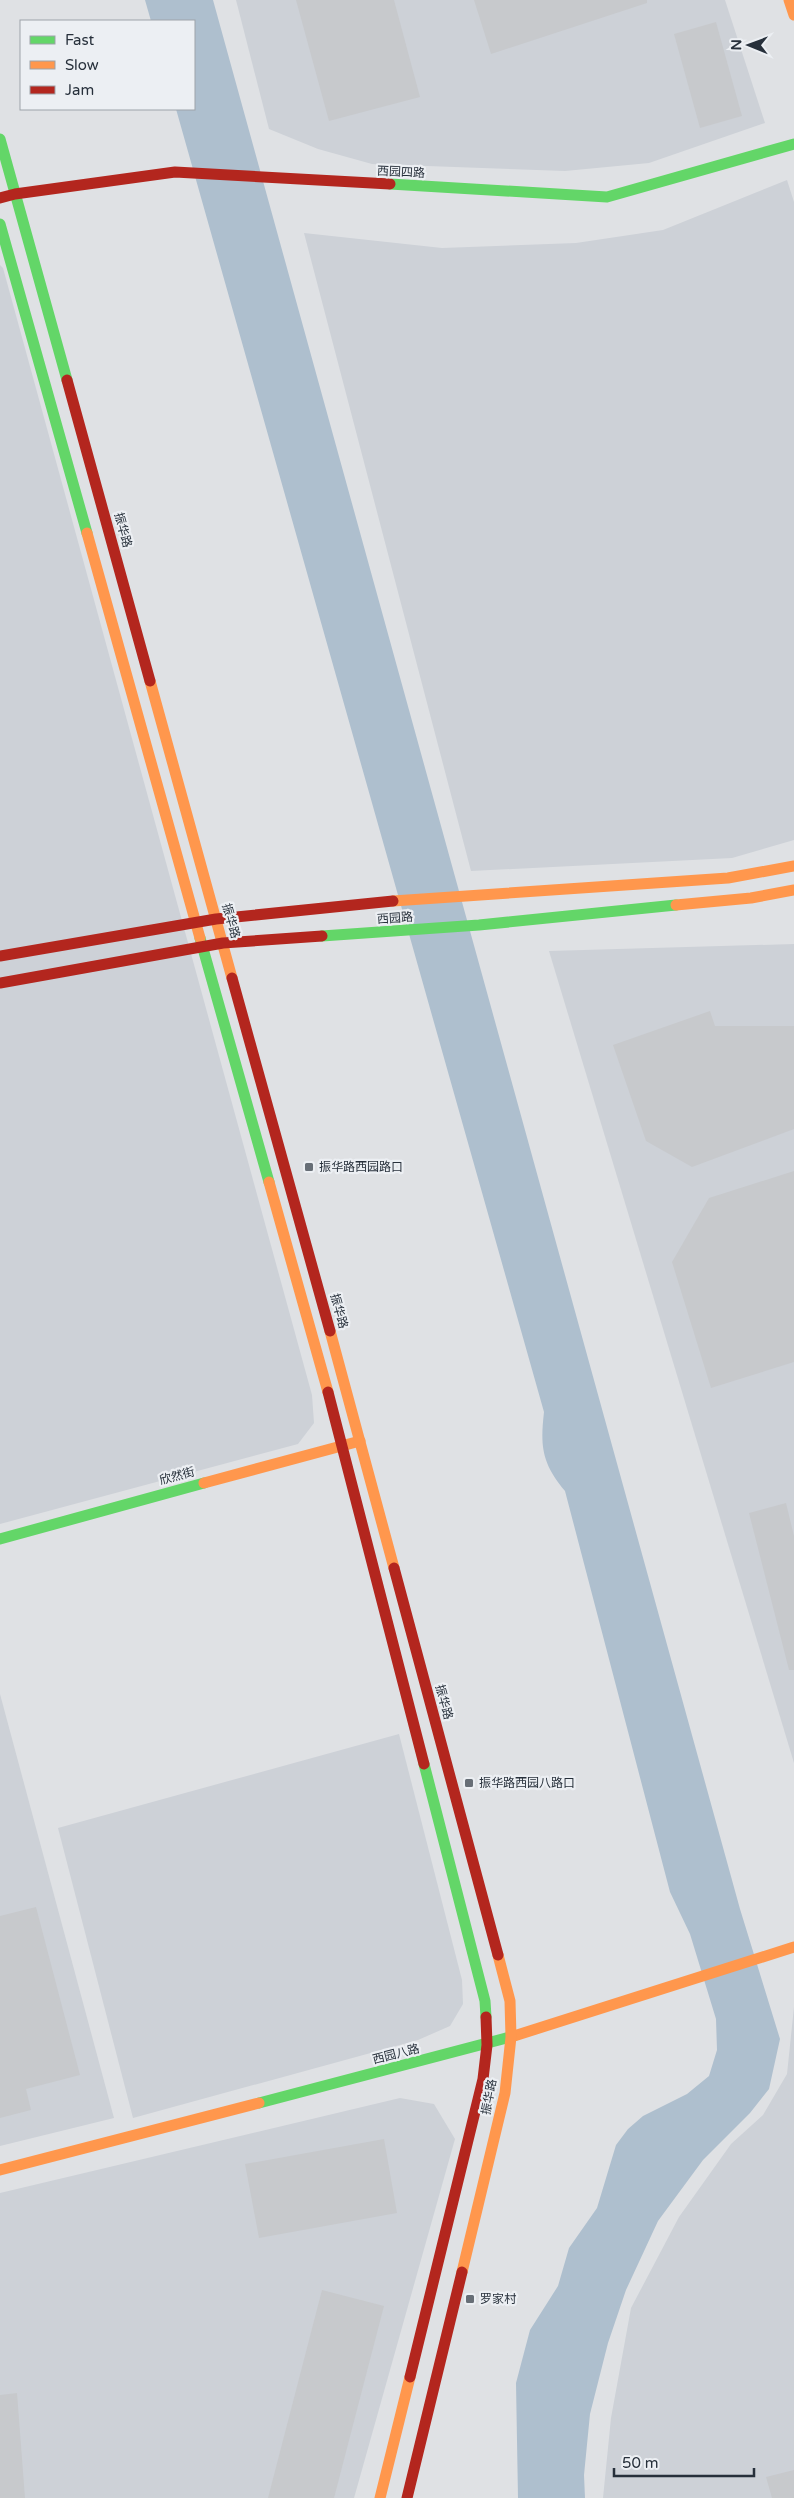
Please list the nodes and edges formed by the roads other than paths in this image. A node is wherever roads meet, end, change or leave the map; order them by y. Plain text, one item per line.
1 (789, 0) edge
2 (794, 14) edge
3 (0, 139) edge
4 (794, 144) edge
5 (16, 194) junction
6 (0, 198) edge
7 (0, 224) edge
8 (794, 866) edge
9 (794, 890) edge
10 (216, 919) junction
11 (195, 922) junction
12 (223, 943) junction
13 (202, 946) junction
14 (0, 956) edge
15 (0, 983) edge
16 (360, 1440) junction
17 (343, 1445) junction
18 (0, 1539) edge
19 (794, 1947) edge
20 (511, 2037) junction
21 (487, 2045) junction
22 (0, 2170) edge
23 (380, 2498) edge
24 (407, 2498) edge

1 - 2 main road
3 - 5 main road, 振华路
4 - 5 main road, 西园四路
5 - 6 main road, 西园四路
5 - 10 main road, 振华路
7 - 11 main road, 振华路
8 - 10 main road, 西园路
9 - 12 main road, 西园路
10 - 11 main road, 西园路
10 - 12 main road, 振华路
11 - 13 main road, 振华路
11 - 14 main road, 西园路
12 - 13 main road, 西园路
12 - 16 main road, 振华路
13 - 15 main road, 西园路
13 - 17 main road, 振华路
16 - 17 main road, 欣然街
16 - 20 main road, 振华路
17 - 18 main road, 欣然街
17 - 21 main road, 振华路
19 - 20 main road, 西园八路
20 - 21 main road, 西园八路
20 - 24 main road, 振华路
21 - 22 main road, 西园八路
21 - 23 main road, 振华路

